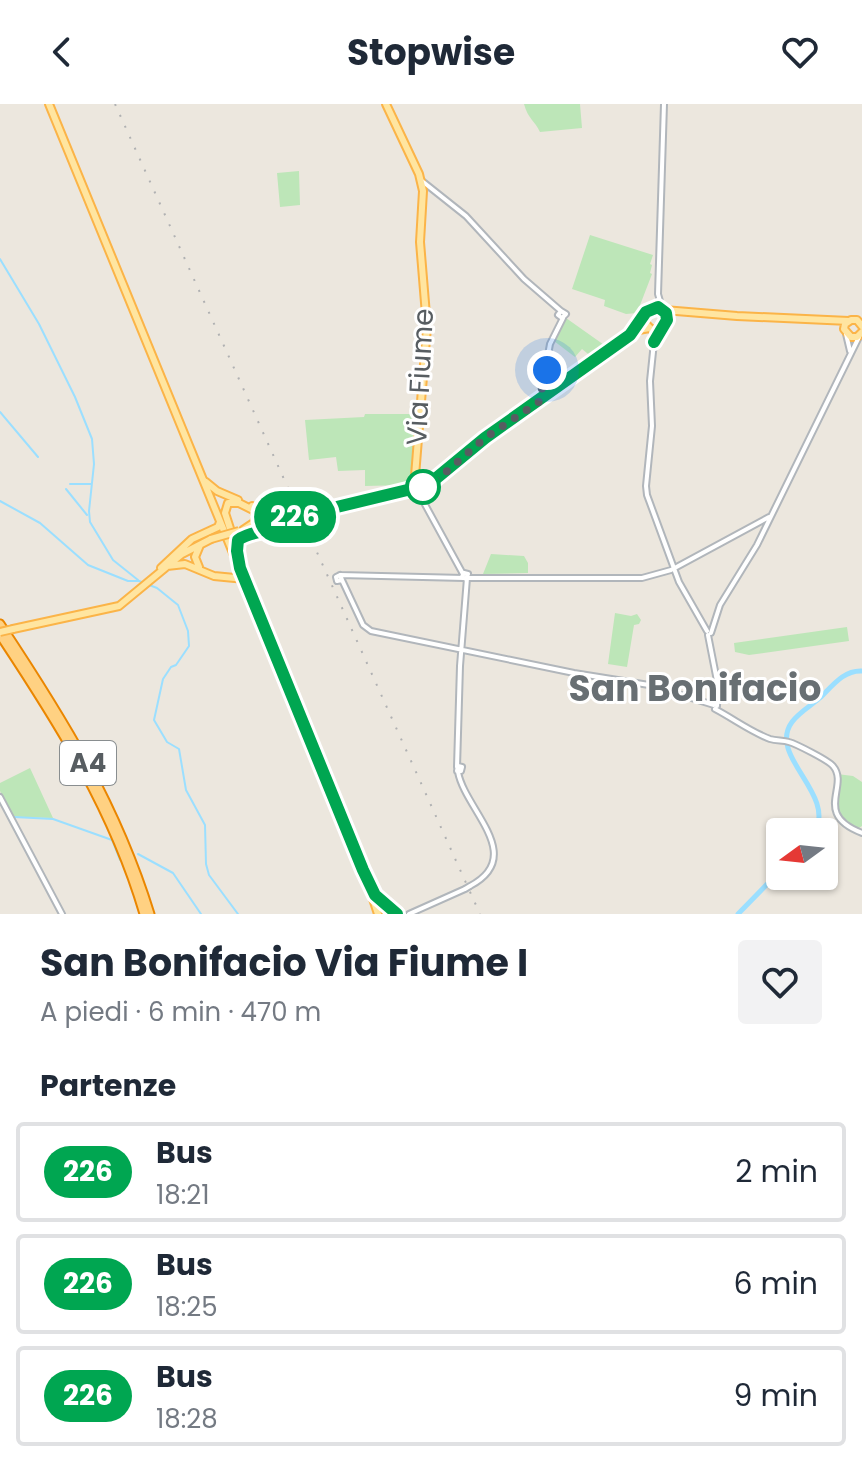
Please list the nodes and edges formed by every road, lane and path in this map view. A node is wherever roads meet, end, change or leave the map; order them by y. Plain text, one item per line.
1 (49, 104) edge
2 (386, 104) edge
3 (664, 104) edge
4 (422, 183) junction
5 (658, 294) junction
6 (651, 308) junction
7 (663, 309) junction
8 (645, 314) junction
9 (693, 314) junction
10 (862, 316) edge
11 (819, 320) junction
12 (851, 320) junction
13 (664, 327) junction
14 (650, 329) junction
15 (861, 331) edge
16 (845, 332) junction
17 (630, 335) junction
18 (654, 342) junction
19 (850, 355) junction
20 (545, 366) junction
21 (543, 383) junction
22 (561, 385) junction
23 (550, 393) junction
24 (540, 401) junction
25 (415, 476) junction
26 (204, 479) junction
27 (428, 485) junction
28 (417, 488) junction
29 (404, 492) junction
30 (422, 498) junction
31 (271, 514) junction
32 (771, 516) junction
33 (220, 518) junction
34 (292, 518) junction
35 (270, 523) junction
36 (763, 525) junction
37 (241, 531) junction
38 (202, 543) junction
39 (237, 551) junction
40 (182, 554) junction
41 (185, 564) junction
42 (169, 565) junction
43 (240, 568) junction
44 (674, 568) junction
45 (201, 570) junction
46 (160, 573) junction
47 (465, 576) junction
48 (235, 577) junction
49 (245, 579) junction
50 (0, 624) edge
51 (709, 633) junction
52 (0, 634) edge
53 (462, 650) junction
54 (714, 706) junction
55 (0, 797) edge
56 (861, 833) edge
57 (123, 837) junction
58 (140, 861) dead end
59 (363, 870) junction
60 (151, 894) dead end
61 (383, 902) junction
62 (377, 910) edge
63 (62, 914) edge
64 (144, 914) edge
65 (152, 914) edge
66 (397, 914) edge
67 (411, 914) edge

1 - 26 main road
2 - 4 main road
3 - 5 street
4 - 20 street
4 - 25 main road, Via Fiume
5 - 6 street
5 - 7 street
6 - 7 main road
6 - 8 main road
7 - 9 main road
7 - 13 main road
8 - 14 main road
8 - 17 main road
9 - 11 main road
9 - 13 main road
10 - 12 main road
11 - 12 main road
11 - 16 main road
12 - 15 main road
12 - 16 main road
13 - 14 main road
13 - 18 street
14 - 17 main road
14 - 18 street
15 - 16 main road
15 - 19 street
16 - 19 street
17 - 22 main road
18 - 44 street
19 - 32 street
20 - 21 street
20 - 22 street
21 - 23 street
21 - 24 street
22 - 23 main road
23 - 24 main road
24 - 27 main road
25 - 27 main road
25 - 28 main road, Via Fiume
25 - 29 main road
26 - 31 main road
26 - 33 main road
27 - 28 main road
27 - 30 main road
28 - 29 main road
28 - 30 street, Via Fiume
29 - 30 main road
29 - 34 main road, bridge
30 - 47 street, Via Fiume
31 - 34 main road
31 - 35 main road
32 - 36 street
32 - 36 street
33 - 43 main road
33 - 46 main road
34 - 35 main road
34 - 39 main road
35 - 37 main road
36 - 44 street
36 - 51 street
37 - 38 main road, bridge
37 - 39 main road
38 - 40 main road
38 - 45 main road
39 - 43 main road
40 - 41 main road
40 - 42 main road
41 - 42 main road
41 - 45 main road
42 - 46 main road
43 - 48 main road
43 - 49 main road
44 - 47 street
44 - 51 street
45 - 48 main road
46 - 52 main road, bridge
47 - 53 street
47 - 53 street
48 - 49 main road
49 - 59 main road
50 - 57 highway, A4
51 - 54 street
52 - 64 highway, A4
53 - 54 street
53 - 67 street
54 - 56 street
55 - 63 street
57 - 58 highway
57 - 65 highway, A4
59 - 61 main road
59 - 62 main road
60 - 65 highway
61 - 62 main road
61 - 66 main road

